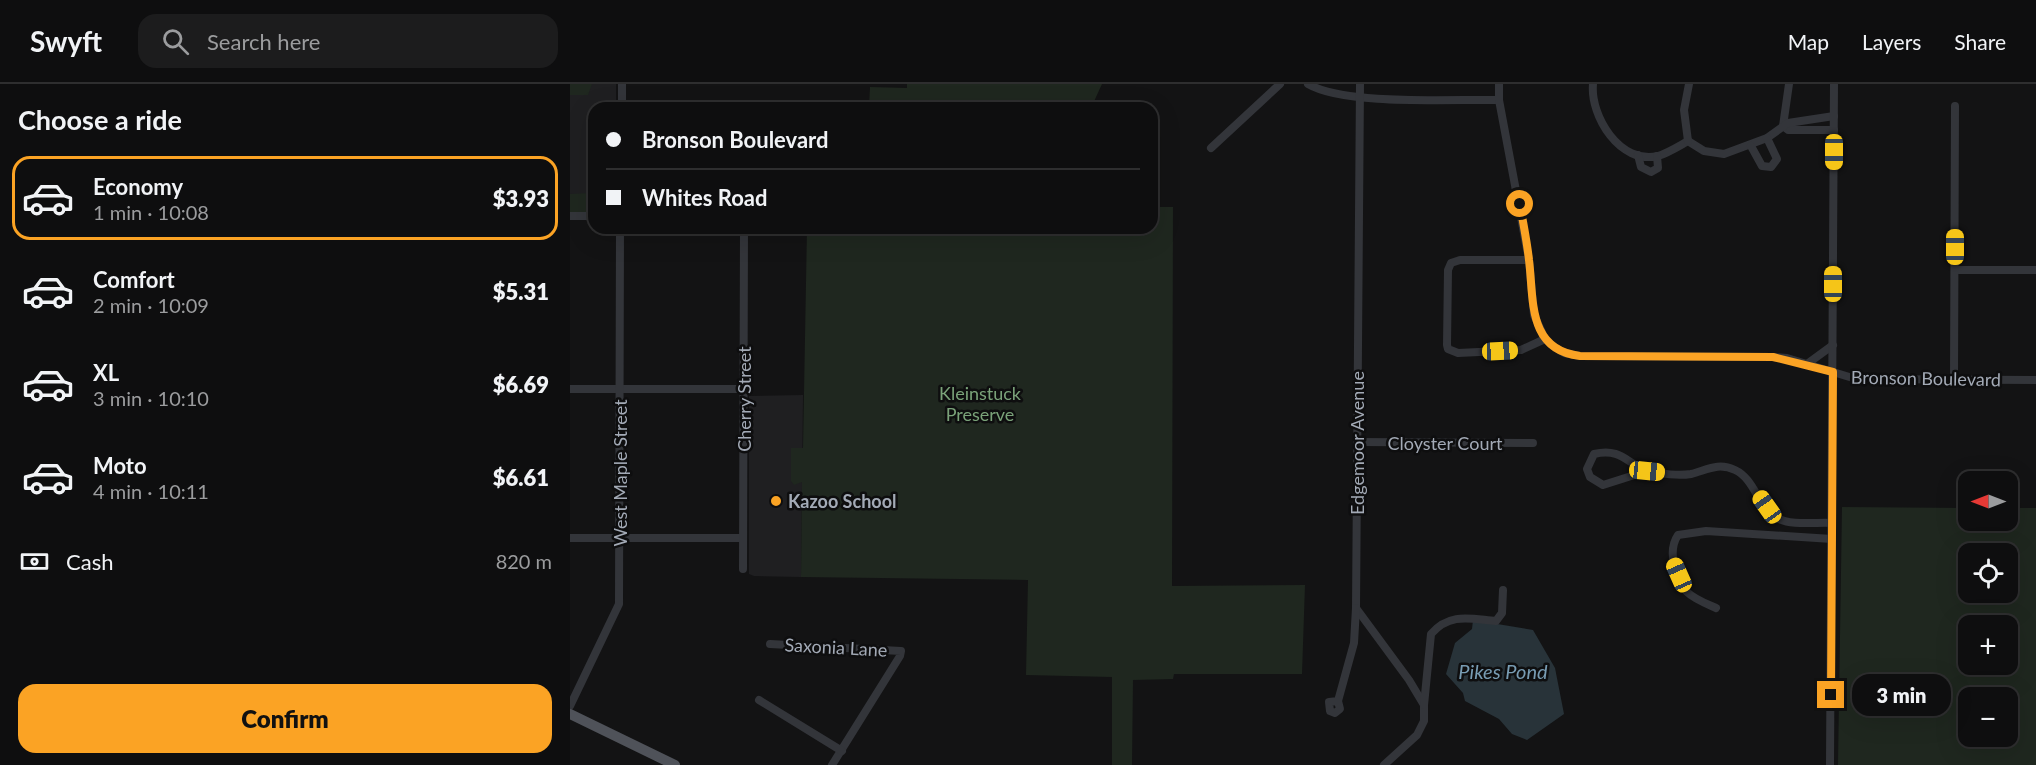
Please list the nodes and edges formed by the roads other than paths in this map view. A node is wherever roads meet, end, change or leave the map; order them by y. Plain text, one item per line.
1 (622, 84) edge
2 (1280, 84) edge
3 (1308, 84) edge
4 (1360, 84) edge
5 (1499, 84) edge
6 (1593, 84) edge
7 (1689, 84) edge
8 (1789, 84) edge
9 (1834, 84) edge
10 (1358, 98) junction
11 (1499, 100) junction
12 (622, 102) edge
13 (1955, 106) dead end
14 (1834, 116) junction
15 (1782, 126) junction
16 (1834, 130) junction
17 (1767, 138) junction
18 (1688, 141) junction
19 (1751, 146) junction
20 (1211, 148) dead end
21 (1638, 155) junction
22 (1658, 156) junction
23 (570, 216) edge
24 (588, 216) edge
25 (620, 234) edge
26 (744, 234) edge
27 (1529, 260) junction
28 (1955, 270) junction
29 (2036, 270) edge
30 (1545, 339) junction
31 (1833, 345) junction
32 (1808, 364) junction
33 (1833, 372) junction
34 (1954, 380) junction
35 (2036, 380) edge
36 (745, 388) junction
37 (570, 389) edge
38 (620, 389) junction
39 (1357, 442) junction
40 (1533, 443) dead end
41 (1647, 471) junction
42 (1832, 523) junction
43 (570, 537) edge
44 (619, 537) junction
45 (743, 538) junction
46 (1832, 539) junction
47 (743, 569) dead end
48 (1503, 590) dead end
49 (1356, 608) junction
50 (1716, 608) dead end
51 (770, 644) dead end
52 (759, 700) dead end
53 (1338, 701) dead end
54 (1424, 705) junction
55 (570, 706) edge
56 (570, 714) edge
57 (842, 751) junction
58 (675, 765) edge
59 (832, 765) edge
60 (1384, 765) edge
61 (1830, 765) edge

1 - 12 street
2 - 20 street
3 - 10 street
4 - 10 street, Edgemoor Avenue
5 - 11 street
6 - 21 street
7 - 18 street
8 - 15 street
9 - 14 street
10 - 11 street
10 - 39 street, Edgemoor Avenue
11 - 27 street
13 - 28 street
14 - 15 street
14 - 16 street
15 - 16 street
15 - 17 street
16 - 31 street
17 - 19 street
17 - 19 street
18 - 19 street
18 - 22 street
21 - 22 street
21 - 22 street
23 - 24 street
25 - 38 street, West Maple Street
26 - 36 street, Cherry Street
27 - 30 street
27 - 30 street
28 - 29 street
28 - 34 street
30 - 32 street, Bronson Boulevard
31 - 32 street
31 - 33 street
32 - 33 street, Bronson Boulevard
33 - 34 street, Bronson Boulevard
33 - 42 street
34 - 35 street, Bronson Boulevard
36 - 38 street
36 - 45 street, Cherry Street
37 - 38 street
38 - 44 street, West Maple Street
39 - 40 street, Cloyster Court
39 - 49 street, Edgemoor Avenue
41 - 41 street
41 - 42 street
42 - 46 street
43 - 44 street
44 - 45 street
44 - 55 street, West Maple Street
45 - 47 street, Cherry Street
46 - 50 street
46 - 61 street
48 - 54 street
49 - 53 street, Edgemoor Avenue
49 - 54 street
51 - 57 street, Saxonia Lane
52 - 57 street
54 - 60 street
56 - 58 main road
57 - 59 street

